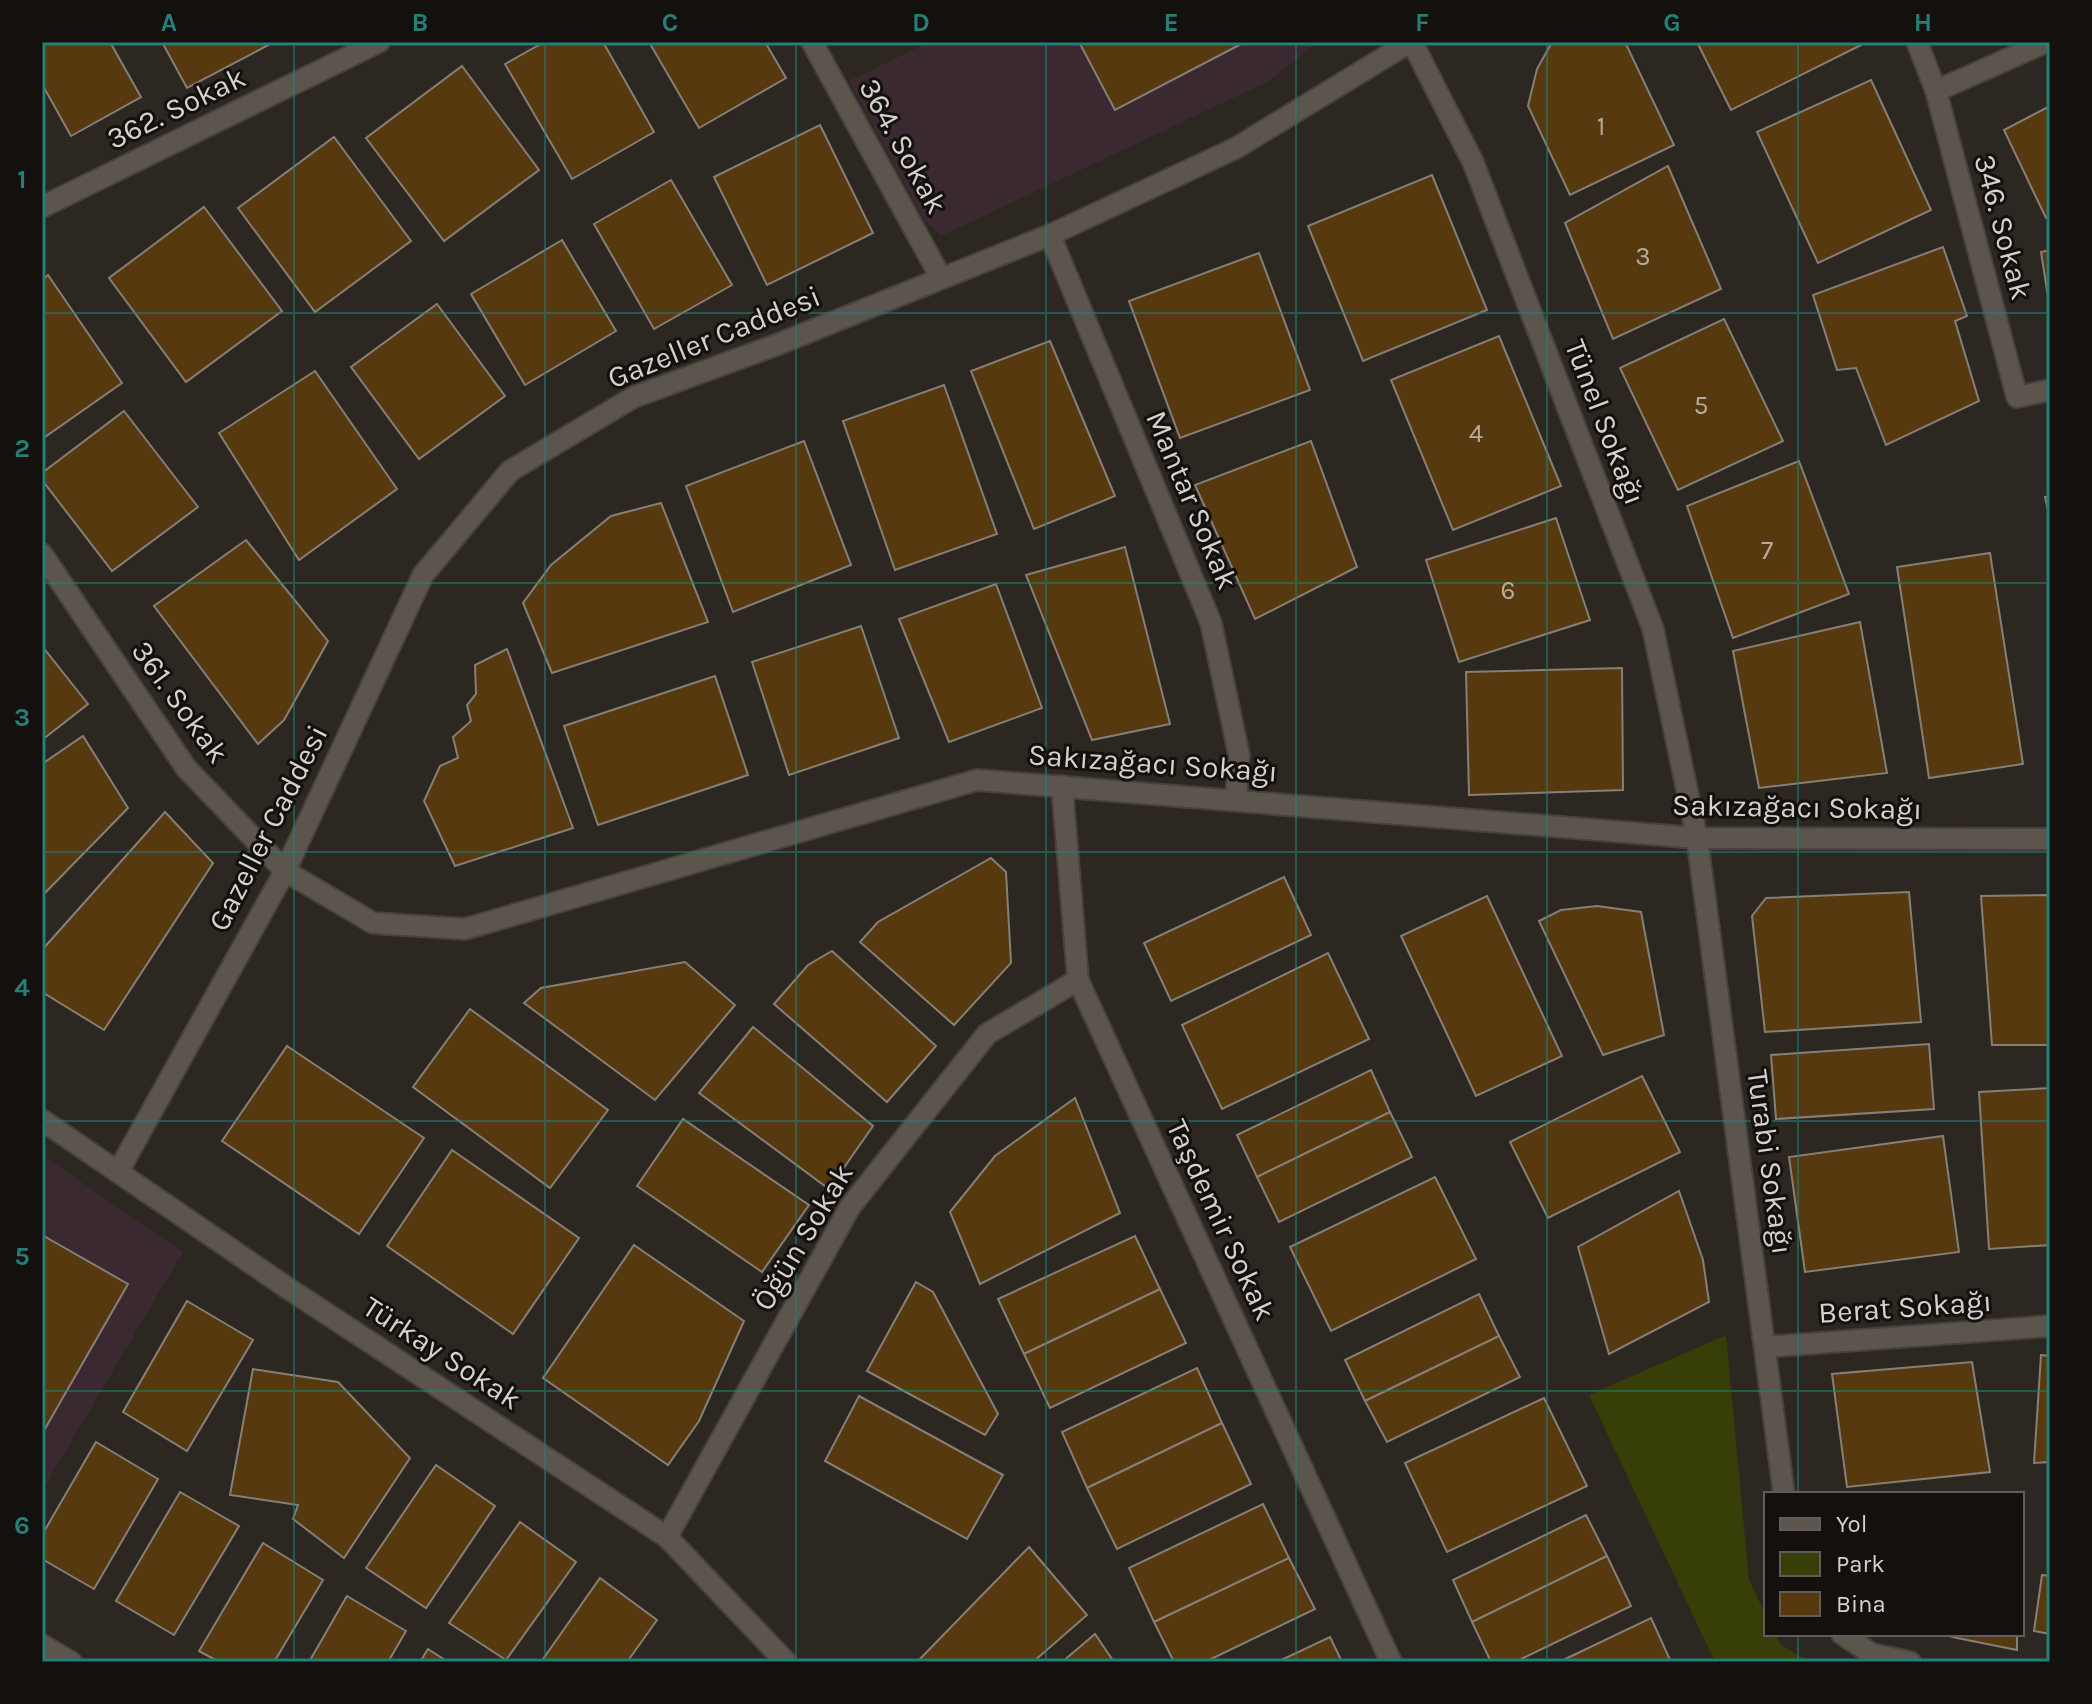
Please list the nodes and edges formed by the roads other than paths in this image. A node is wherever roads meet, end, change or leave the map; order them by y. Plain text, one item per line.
1 (379, 42) edge
2 (812, 42) edge
3 (1411, 42) edge
4 (1917, 42) edge
5 (2046, 42) edge
6 (1936, 91) junction
7 (42, 207) edge
8 (1050, 235) junction
9 (941, 278) junction
10 (2050, 390) edge
11 (42, 554) edge
12 (1062, 786) junction
13 (1236, 800) junction
14 (1697, 838) junction
15 (2050, 839) edge
16 (285, 871) junction
17 (1078, 980) junction
18 (42, 1120) edge
19 (118, 1172) junction
20 (2050, 1326) edge
21 (1765, 1347) junction
22 (1784, 1492) edge
23 (667, 1537) junction
24 (1845, 1636) edge
25 (42, 1645) edge
26 (71, 1662) edge
27 (786, 1662) edge
28 (1391, 1662) edge
29 (1910, 1662) edge

1 - 7 street, 362. Sokak
2 - 9 street, 364. Sokak
3 - 8 street, Gazeller Caddesi
3 - 14 street, Tünel Sokağı
4 - 6 street, 346. Sokak
5 - 6 street
6 - 10 street, 346. Sokak
8 - 9 street, Gazeller Caddesi
8 - 13 street, Mantar Sokak
9 - 16 street, Gazeller Caddesi
11 - 16 street, 361. Sokak
12 - 13 street, Sakızağacı Sokağı
12 - 16 street, Sakızağacı Sokağı
12 - 17 street, Taşdemir Sokak
13 - 14 street, Sakızağacı Sokağı
14 - 15 street, Sakızağacı Sokağı
14 - 21 street, Turabi Sokağı
16 - 19 street, Gazeller Caddesi
17 - 23 street, Öğün Sokak
17 - 28 street, Taşdemir Sokak
18 - 19 street, Türkay Sokak
19 - 23 street, Türkay Sokak
20 - 21 street, Berat Sokağı
21 - 22 street, Turabi Sokağı
23 - 27 street, Türkay Sokak
24 - 29 street
25 - 26 street

